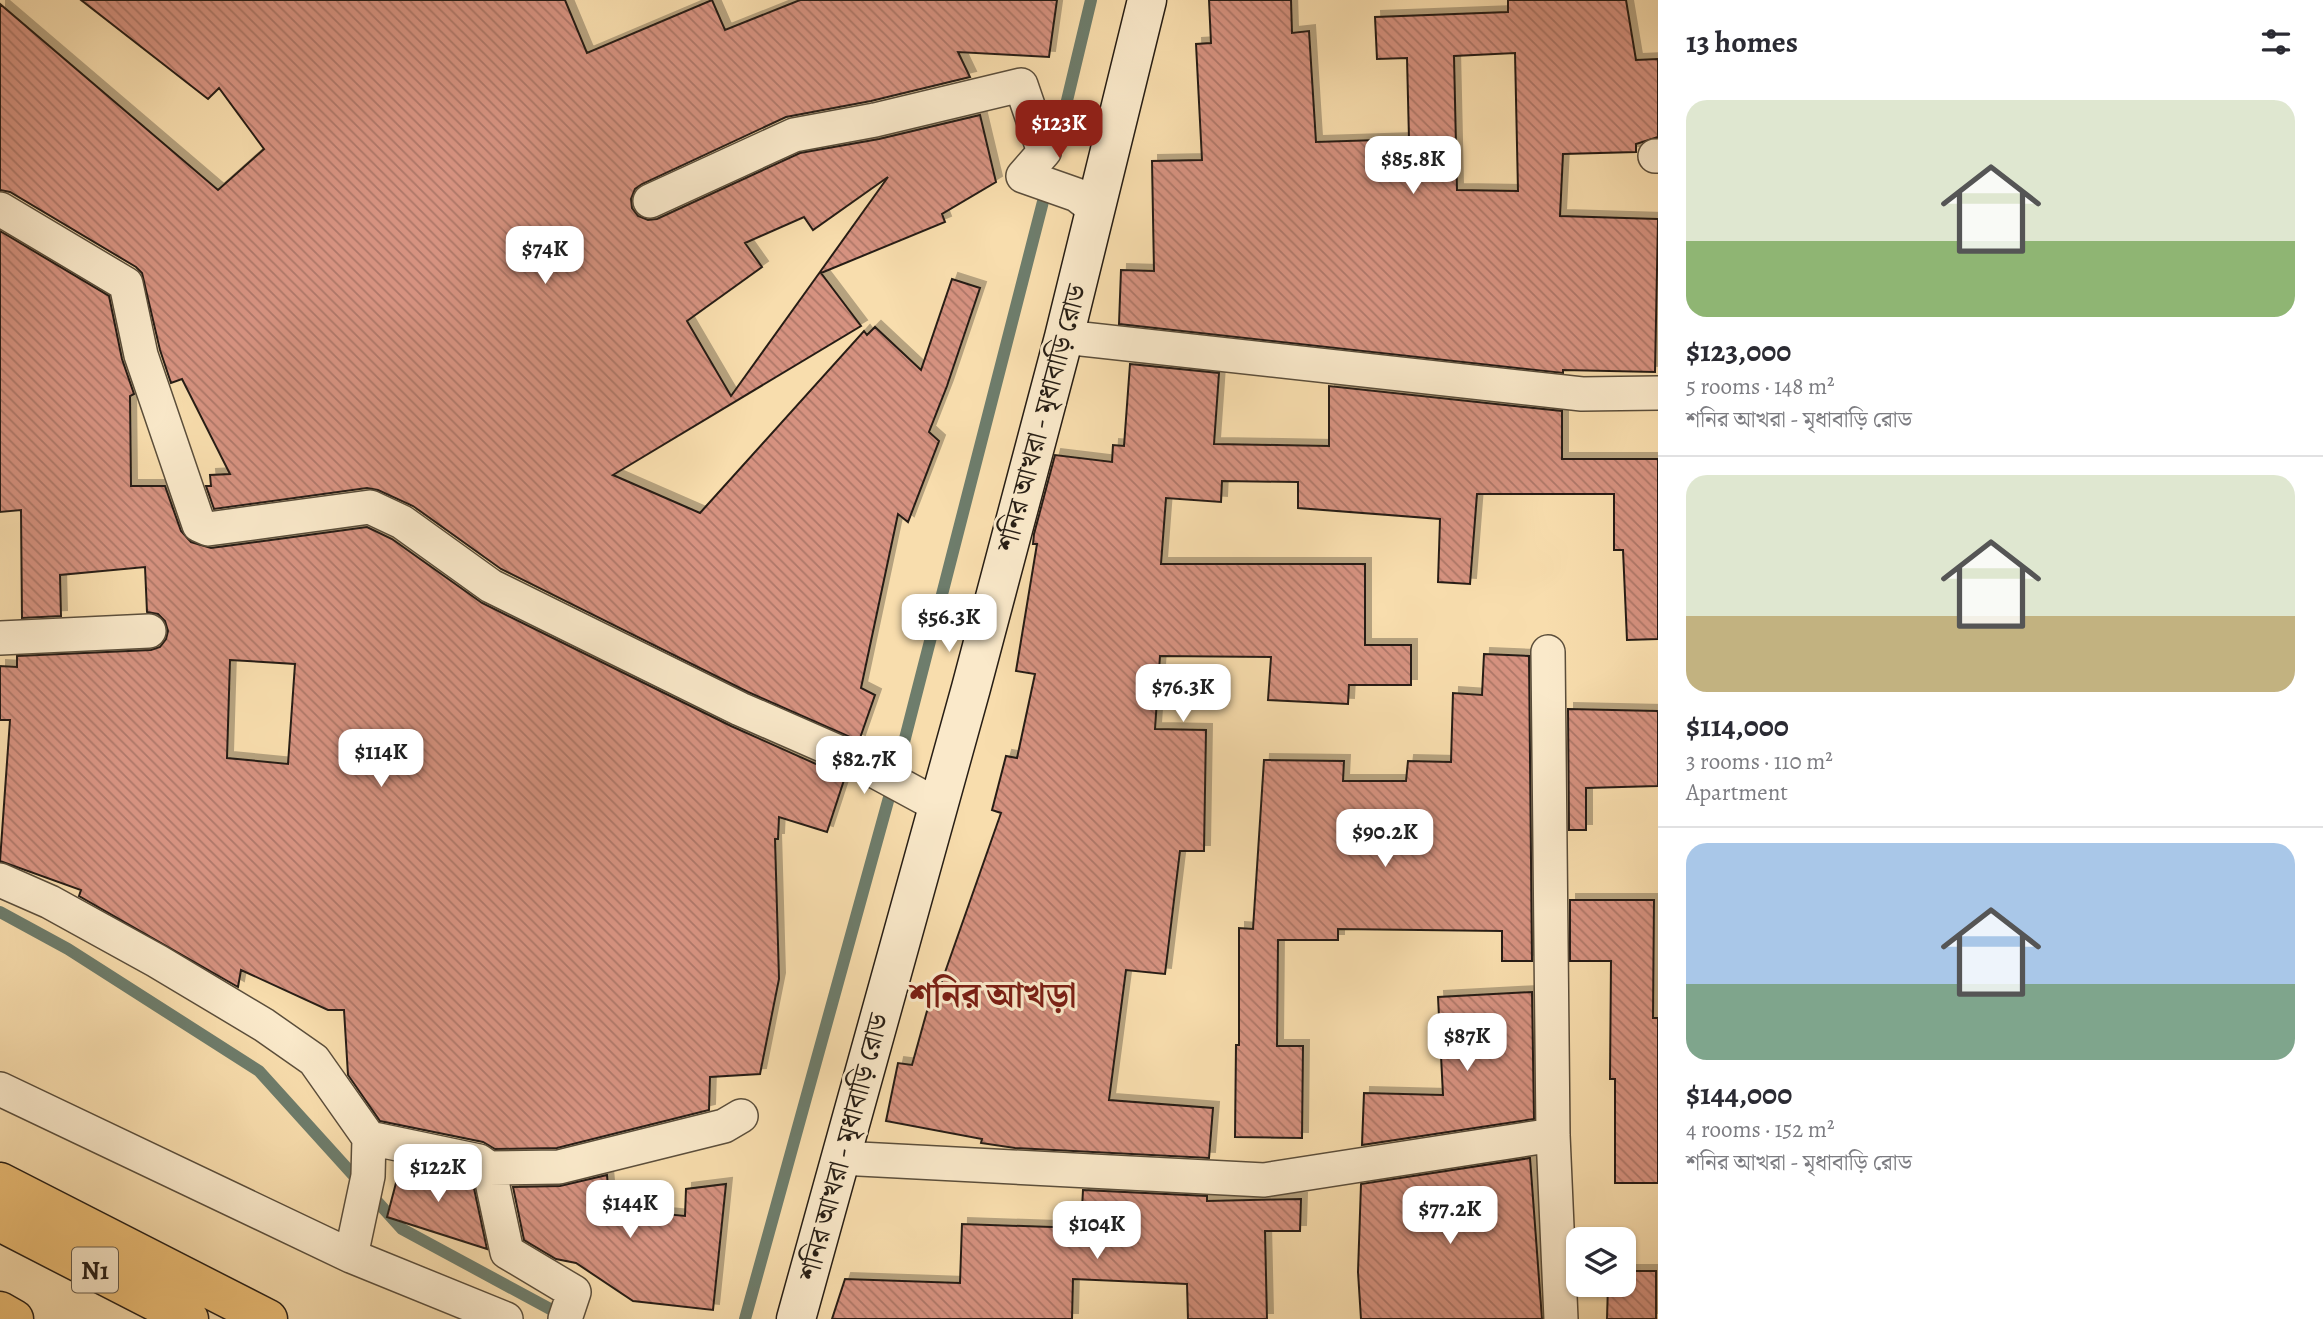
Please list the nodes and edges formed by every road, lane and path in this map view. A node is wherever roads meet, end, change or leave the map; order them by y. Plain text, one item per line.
1 (1147, 0) edge
2 (650, 201) dead end
3 (1086, 202) junction
4 (0, 209) edge
5 (1064, 337) junction
6 (1658, 393) edge
7 (149, 631) dead end
8 (0, 638) edge
9 (1548, 652) dead end
10 (925, 798) junction
11 (0, 880) edge
12 (0, 1089) edge
13 (741, 1116) dead end
14 (1553, 1135) junction
15 (369, 1138) junction
16 (840, 1158) junction
17 (489, 1168) junction
18 (0, 1182) edge
19 (0, 1222) edge
20 (351, 1256) junction
21 (0, 1311) edge
22 (15, 1319) edge
23 (189, 1319) edge
24 (268, 1319) edge
25 (506, 1319) edge
26 (565, 1319) edge
27 (796, 1319) edge
28 (1561, 1319) edge

1 - 3 main road, শনির আখরা - মৃধাবাড়ি রোড
2 - 3 street
3 - 5 main road, শনির আখরা - মৃধাবাড়ি রোড
4 - 10 street
5 - 6 street
5 - 10 main road, শনির আখরা - মৃধাবাড়ি রোড
7 - 8 street
9 - 14 street
10 - 16 main road, শনির আখরা - মৃধাবাড়ি রোড
11 - 15 street
12 - 20 street
13 - 17 street
14 - 16 street
14 - 28 street
15 - 17 street
15 - 20 street
16 - 27 main road, শনির আখরা - মৃধাবাড়ি রোড
17 - 26 street
18 - 24 highway
19 - 23 highway, N1
20 - 25 street
21 - 22 highway

